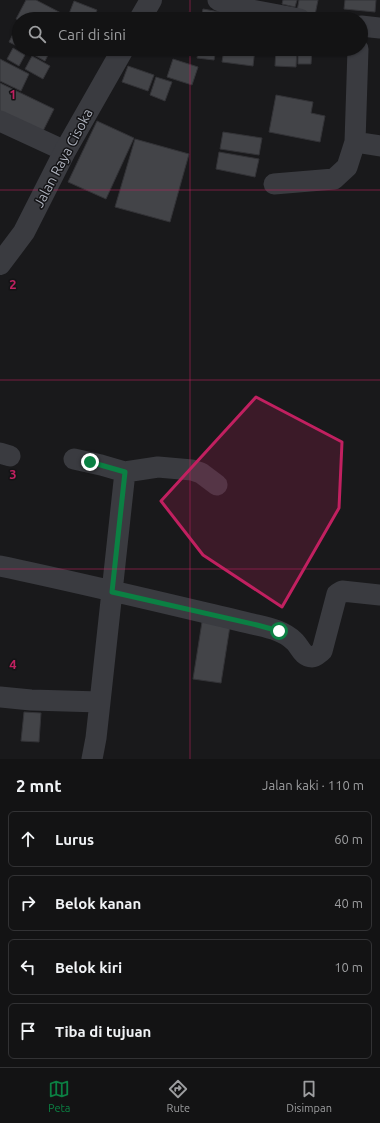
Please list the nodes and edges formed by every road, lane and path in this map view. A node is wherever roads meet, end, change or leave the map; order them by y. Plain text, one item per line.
1 (151, 0) edge
2 (218, 0) edge
3 (144, 12) edge
4 (265, 12) edge
5 (368, 27) edge
6 (380, 28) edge
7 (119, 56) edge
8 (358, 56) edge
9 (0, 121) edge
10 (355, 142) junction
11 (380, 146) edge
12 (65, 151) junction
13 (274, 184) dead end
14 (0, 264) edge
15 (74, 459) dead end
16 (125, 472) junction
17 (217, 485) dead end
18 (0, 566) edge
19 (112, 592) junction
20 (380, 596) edge
21 (0, 697) edge
22 (100, 702) junction
23 (92, 759) edge

1 - 3 street
2 - 4 street
5 - 6 street
7 - 12 street, Jalan Raya Cisoka
8 - 10 street
9 - 12 street
10 - 11 street
10 - 13 street
12 - 14 street, Jalan Raya Cisoka
15 - 16 street
16 - 17 street
16 - 19 street
18 - 19 street
19 - 20 street
19 - 22 street
21 - 22 street
22 - 23 street

